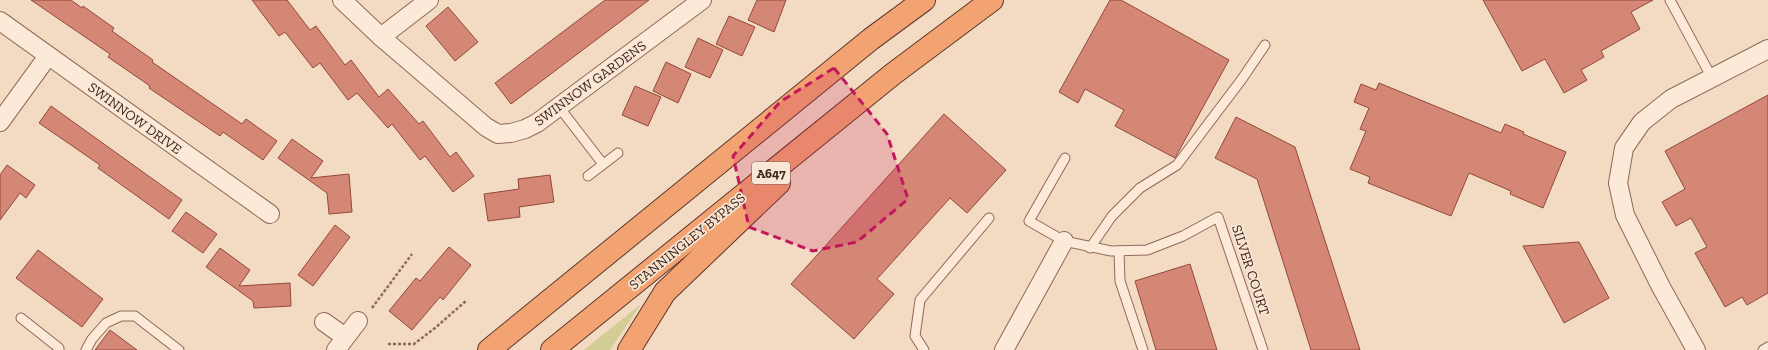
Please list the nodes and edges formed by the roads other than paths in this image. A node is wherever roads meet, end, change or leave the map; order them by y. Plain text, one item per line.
1 (342, 0) edge
2 (429, 0) edge
3 (702, 0) edge
4 (924, 0) edge
5 (992, 0) edge
6 (1670, 0) edge
7 (0, 21) edge
8 (381, 37) junction
9 (1265, 45) dead end
10 (1768, 49) edge
11 (48, 56) junction
12 (893, 74) junction
13 (1712, 78) junction
14 (558, 107) junction
15 (0, 122) edge
16 (618, 153) dead end
17 (1065, 158) dead end
18 (603, 164) junction
19 (588, 176) dead end
20 (270, 214) dead end
21 (988, 218) dead end
22 (1064, 241) junction
23 (1090, 248) junction
24 (1119, 251) junction
25 (21, 318) dead end
26 (358, 321) road end
27 (324, 322) dead end
28 (341, 344) edge
29 (1768, 347) edge
30 (59, 350) edge
31 (86, 350) edge
32 (180, 350) edge
33 (489, 350) edge
34 (552, 350) edge
35 (629, 350) edge
36 (924, 350) edge
37 (1004, 350) edge
38 (1143, 350) edge
39 (1263, 350) edge
40 (1696, 350) edge
41 (1762, 350) edge

1 - 8 street, SWINNOW GARDENS
2 - 8 street
3 - 14 street, SWINNOW GARDENS
4 - 33 highway, A647
5 - 12 highway, STANNINGLEY BYPASS / A647
6 - 13 lane
7 - 11 street, SWINNOW DRIVE
8 - 14 street, SWINNOW GARDENS
9 - 23 lane
10 - 13 street
11 - 15 street
11 - 20 street, SWINNOW DRIVE
12 - 34 highway, STANNINGLEY BYPASS / A647
12 - 35 highway
13 - 40 street
14 - 18 lane
16 - 18 lane
17 - 22 lane, SILVER COURT
18 - 19 lane
21 - 36 lane
22 - 23 lane, SILVER COURT
22 - 37 street
23 - 24 lane, SILVER COURT
24 - 38 lane
24 - 39 lane, SILVER COURT
25 - 30 lane
26 - 28 street
27 - 28 street
29 - 41 lane
31 - 32 lane

